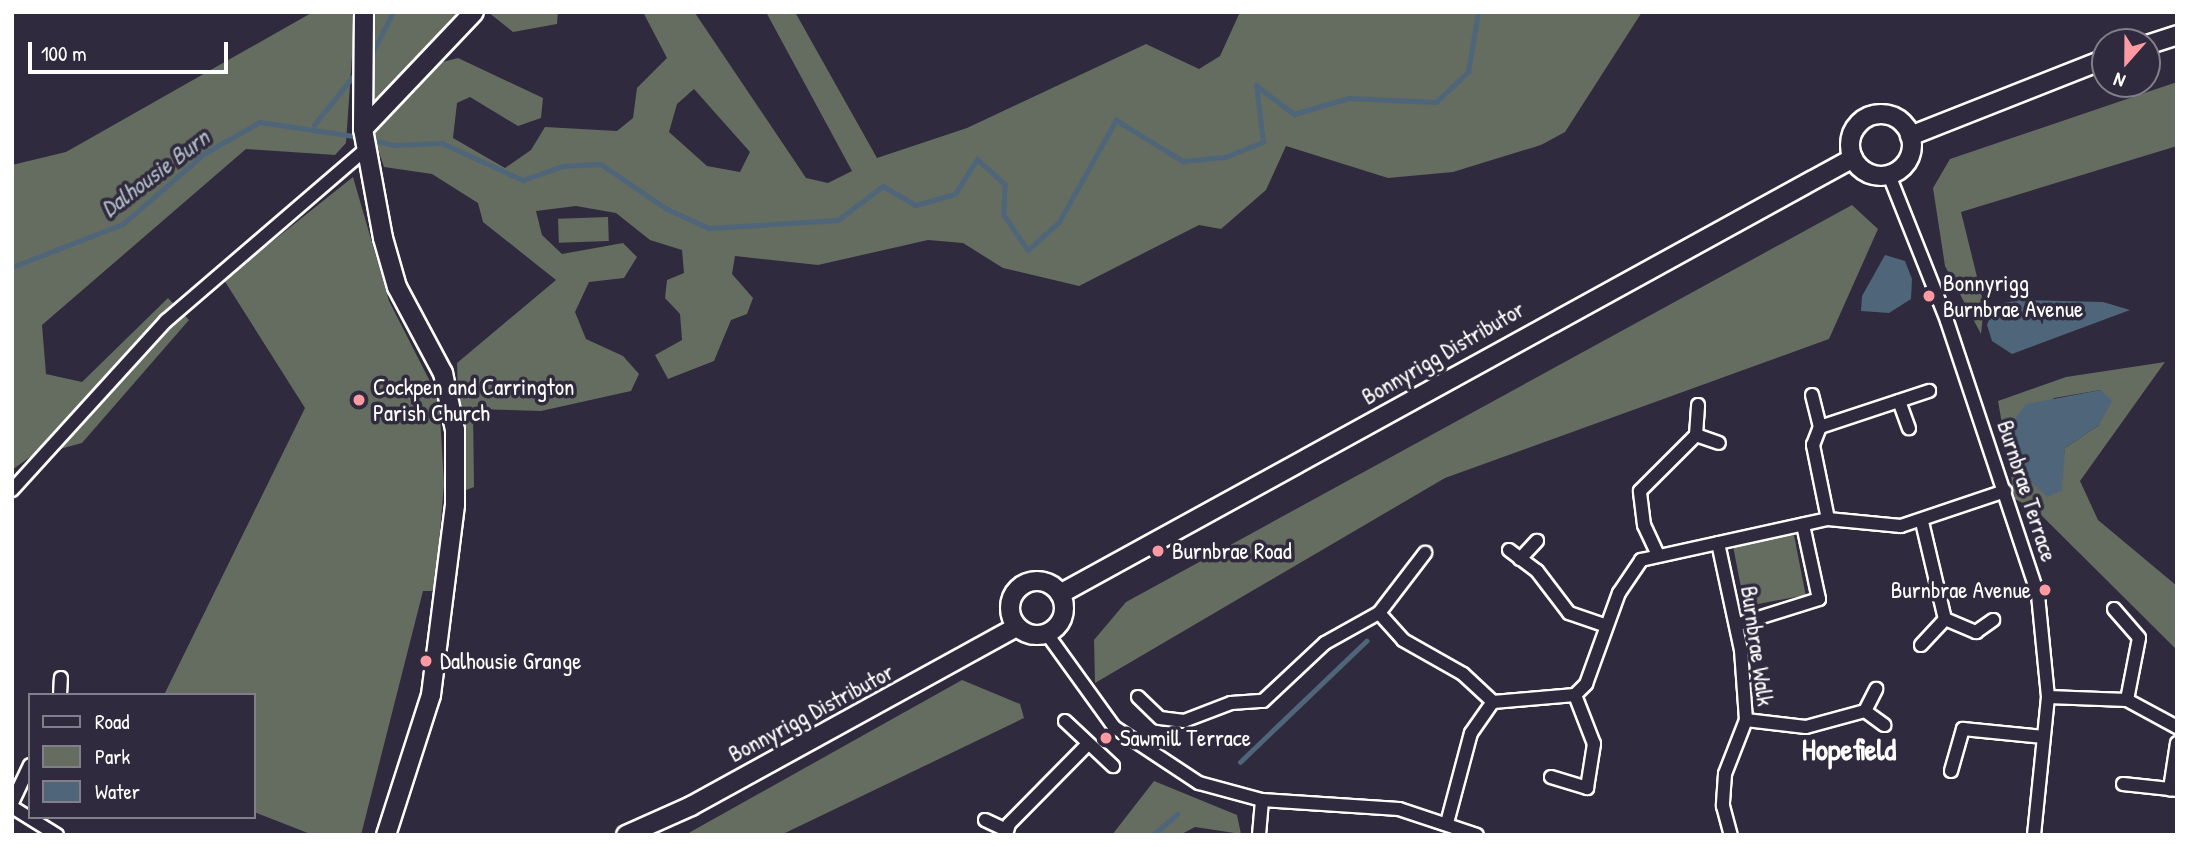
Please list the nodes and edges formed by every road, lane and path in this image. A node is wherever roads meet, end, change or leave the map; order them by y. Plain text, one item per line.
1 (364, 12) edge
2 (474, 12) edge
3 (2091, 65) edge
4 (363, 128) junction
5 (1910, 136) junction
6 (365, 150) junction
7 (1853, 158) junction
8 (1889, 175) junction
9 (1928, 391) dead end
10 (1812, 395) dead end
11 (1899, 401) junction
12 (1698, 405) dead end
13 (1820, 427) junction
14 (1909, 428) dead end
15 (1696, 435) junction
16 (1719, 443) dead end
17 (12, 490) edge
18 (2005, 491) junction
19 (1828, 519) junction
20 (1922, 522) junction
21 (1803, 525) junction
22 (1537, 541) dead end
23 (1718, 542) junction
24 (1509, 550) dead end
25 (1425, 553) dead end
26 (1658, 555) junction
27 (1520, 559) junction
28 (1060, 594) junction
29 (2114, 609) dead end
30 (1378, 613) junction
31 (1945, 618) junction
32 (1993, 620) dead end
33 (1604, 625) junction
34 (1736, 625) junction
35 (1016, 627) junction
36 (1047, 634) junction
37 (1921, 645) dead end
38 (61, 678) dead end
39 (1876, 689) dead end
40 (60, 693) edge
41 (1575, 695) junction
42 (1138, 697) dead end
43 (2048, 698) junction
44 (2127, 700) junction
45 (1493, 702) junction
46 (1866, 711) junction
47 (1746, 720) junction
48 (1065, 721) dead end
49 (1884, 725) dead end
50 (2177, 727) edge
51 (2044, 737) junction
52 (2177, 743) edge
53 (1087, 745) junction
54 (1113, 766) dead end
55 (28, 769) edge
56 (1951, 771) dead end
57 (1551, 776) dead end
58 (2123, 784) dead end
59 (2173, 789) edge
60 (1262, 800) junction
61 (12, 805) edge
62 (28, 816) edge
63 (33, 819) edge
64 (985, 820) dead end
65 (1447, 823) junction
66 (1006, 832) edge
67 (57, 835) edge
68 (386, 835) edge
69 (626, 835) edge
70 (1259, 835) edge
71 (1477, 835) edge
72 (1731, 835) edge
73 (2034, 835) edge

1 - 4 main road
2 - 4 main road
3 - 5 main road
4 - 6 main road
5 - 7 main road
5 - 8 main road
6 - 17 street
6 - 68 main road
7 - 8 main road
7 - 28 main road, Bonnyrigg Distributor
8 - 18 street, Burnbrae Terrace
9 - 11 street
10 - 13 street
11 - 13 street
11 - 14 street
12 - 15 street
13 - 19 street
15 - 16 street
15 - 26 street
18 - 20 street
18 - 43 street, Burnbrae Terrace
19 - 20 street
19 - 21 street
20 - 31 street
21 - 23 street
21 - 34 street
22 - 27 street
23 - 26 street
23 - 34 street, Burnbrae Walk
24 - 27 street
25 - 30 street
26 - 33 street
27 - 33 street
28 - 35 main road
28 - 36 main road
29 - 44 street
30 - 42 street
30 - 45 street
31 - 32 street
31 - 37 street
33 - 41 street
34 - 47 street, Burnbrae Walk
35 - 36 main road
35 - 69 main road, Bonnyrigg Distributor
36 - 60 street
38 - 40 street
39 - 46 street
41 - 45 street
41 - 57 street
43 - 44 street
43 - 51 street, Burnbrae Terrace
44 - 50 street
45 - 65 street
46 - 47 street
46 - 49 street
47 - 72 street, Burnbrae Walk
48 - 53 street
51 - 56 street
51 - 73 street, Burnbrae Terrace
52 - 59 street
53 - 54 street
53 - 66 street
55 - 61 street
58 - 59 street
60 - 65 street
60 - 70 street
61 - 62 street
63 - 67 street
64 - 66 street
65 - 71 street

